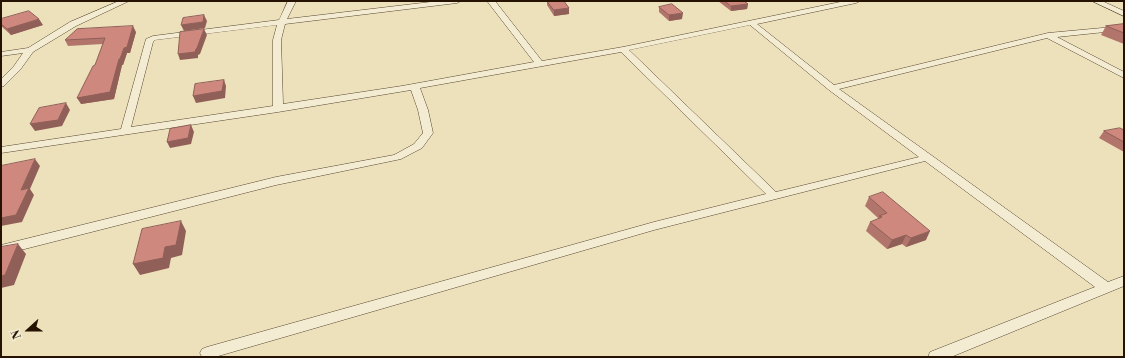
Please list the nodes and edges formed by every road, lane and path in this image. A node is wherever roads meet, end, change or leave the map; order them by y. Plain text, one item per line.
1 (125, 1) edge
2 (292, 1) edge
3 (457, 1) edge
4 (491, 1) edge
5 (856, 1) edge
6 (1096, 1) edge
7 (1124, 14) edge
8 (282, 22) junction
9 (752, 24) junction
10 (1124, 28) edge
11 (1048, 35) junction
12 (623, 49) junction
13 (30, 50) junction
14 (1, 54) edge
15 (539, 63) junction
16 (1124, 75) edge
17 (1, 84) edge
18 (415, 87) junction
19 (832, 88) junction
20 (278, 109) junction
21 (125, 131) junction
22 (1, 150) edge
23 (926, 158) junction
24 (774, 196) junction
25 (1, 250) edge
26 (1124, 281) edge
27 (1106, 288) junction
28 (206, 353) dead end
29 (935, 357) edge

1 - 13 street
2 - 8 street
3 - 8 street
4 - 15 street
5 - 9 street
6 - 7 street
8 - 20 street
8 - 21 street
9 - 12 street
9 - 19 street
10 - 11 street
11 - 16 street
11 - 19 street
12 - 15 street
12 - 24 street
13 - 14 street
13 - 17 street
15 - 18 street
18 - 20 street
18 - 25 street
19 - 23 street
20 - 21 street
21 - 22 street
23 - 24 street
23 - 27 street
24 - 28 street
26 - 27 street
27 - 29 street

